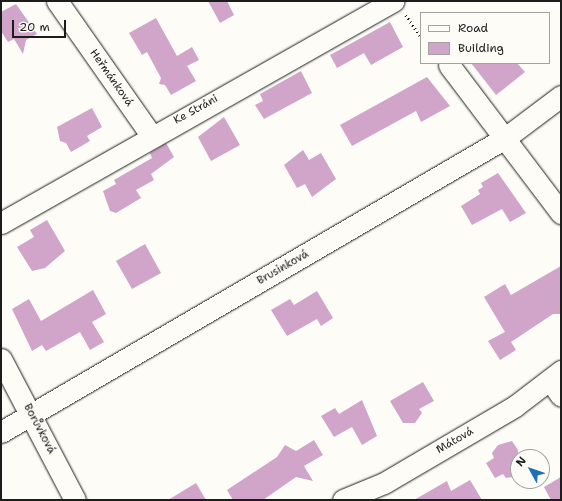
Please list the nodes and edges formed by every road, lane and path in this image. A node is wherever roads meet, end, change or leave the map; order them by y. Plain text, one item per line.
1 (57, 1) edge
2 (399, 7) edge
3 (420, 36) edge
4 (449, 65) dead end
5 (561, 96) edge
6 (151, 135) junction
7 (505, 138) junction
8 (561, 213) edge
9 (1, 223) edge
10 (1, 359) edge
11 (557, 382) edge
12 (32, 415) junction
13 (1, 432) edge
14 (347, 499) edge
15 (75, 500) edge

1 - 6 street, Heřmánková
2 - 3 path
2 - 6 street, Ke Stráni
4 - 7 street
5 - 7 street, Brusinková
6 - 9 street, Ke Stráni
7 - 8 street
7 - 12 street, Brusinková
10 - 12 street, Borůvková
11 - 14 street, Mátová
12 - 13 street, Brusinková
12 - 15 street, Borůvková

